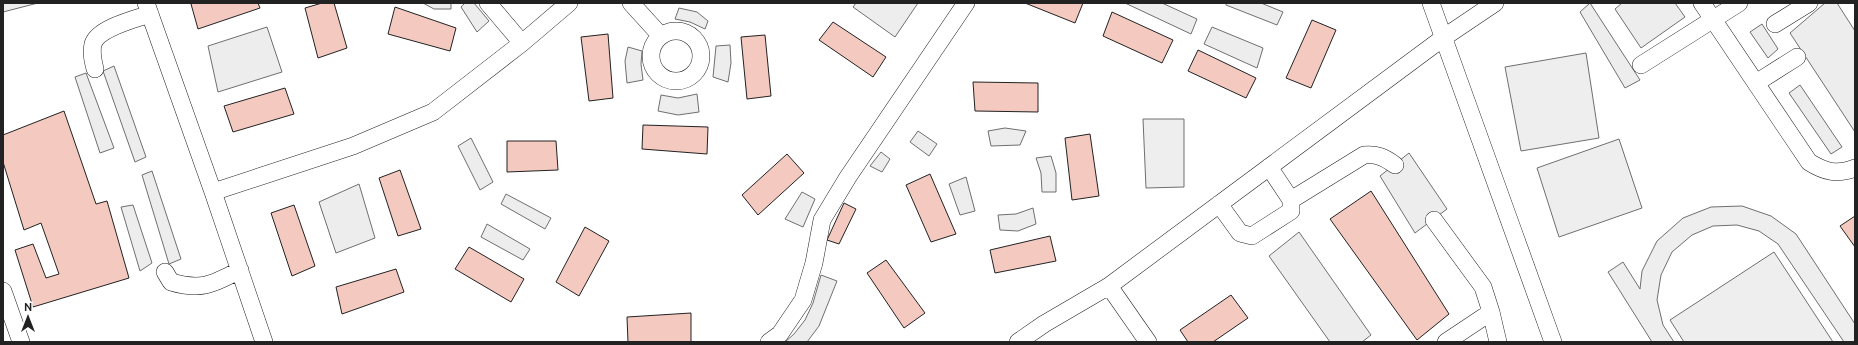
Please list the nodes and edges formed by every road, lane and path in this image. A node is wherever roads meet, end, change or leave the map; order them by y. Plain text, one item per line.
1 (488, 3) edge
2 (569, 3) edge
3 (631, 3) edge
4 (966, 3) edge
5 (1431, 3) edge
6 (1495, 3) edge
7 (1702, 3) edge
8 (1739, 3) edge
9 (1809, 3) edge
10 (148, 9) edge
11 (1713, 19) junction
12 (1775, 24) dead end
13 (661, 36) dead end
14 (1443, 38) junction
15 (522, 43) junction
16 (1797, 58) dead end
17 (1640, 64) dead end
18 (94, 69) dead end
19 (1756, 83) junction
20 (1395, 165) dead end
21 (1269, 167) junction
22 (1855, 168) edge
23 (213, 192) junction
24 (1291, 200) junction
25 (1219, 204) junction
26 (1434, 220) dead end
27 (240, 270) junction
28 (165, 272) dead end
29 (1109, 286) junction
30 (3, 291) edge
31 (1491, 312) junction
32 (21, 342) edge
33 (264, 342) edge
34 (769, 342) edge
35 (1018, 342) edge
36 (1148, 342) edge
37 (1446, 342) edge
38 (1498, 342) edge
39 (1553, 342) edge

1 - 15 street
2 - 15 street
3 - 13 street
4 - 34 street
5 - 14 street
6 - 14 street
7 - 11 street
8 - 11 street
9 - 12 street
10 - 18 street
10 - 23 street
11 - 17 street
11 - 19 street
14 - 21 street
14 - 39 street
15 - 23 street
16 - 19 street
19 - 22 street
20 - 24 street
21 - 24 street
21 - 25 street
23 - 27 street
24 - 25 street
25 - 29 street
26 - 31 street
27 - 28 street
27 - 33 street
29 - 35 street
29 - 36 street
30 - 32 street
31 - 37 street
31 - 38 street

